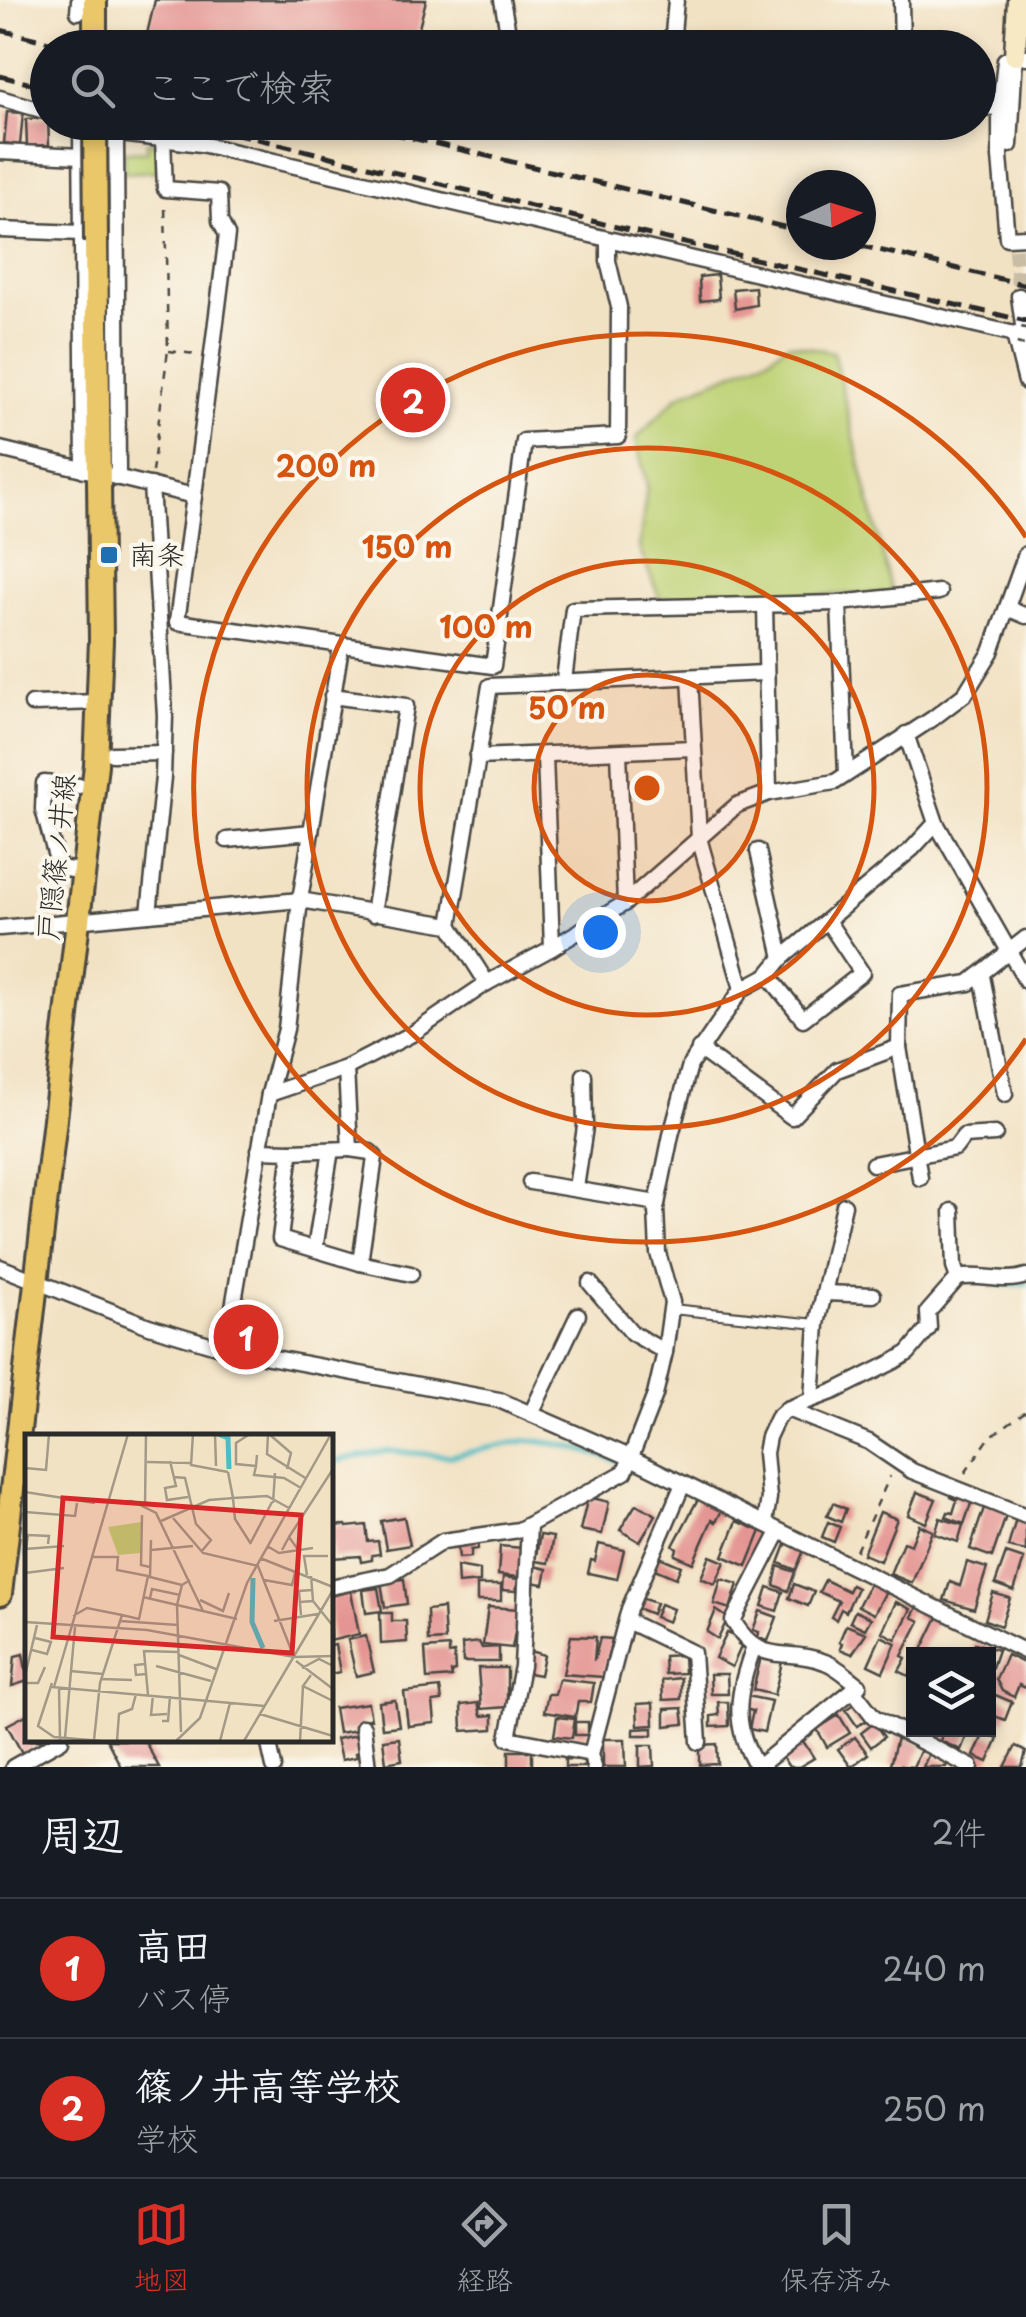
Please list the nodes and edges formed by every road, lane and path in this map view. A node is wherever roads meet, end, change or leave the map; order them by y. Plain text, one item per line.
1 (502, 0) edge
2 (676, 0) edge
3 (901, 0) edge
4 (1018, 0) edge
5 (84, 4) edge
6 (90, 30) edge
7 (508, 30) edge
8 (673, 30) edge
9 (902, 30) edge
10 (1020, 56) edge
11 (0, 98) edge
12 (30, 107) edge
13 (996, 108) edge
14 (1000, 108) junction
15 (92, 140) edge
16 (99, 140) edge
17 (100, 140) edge
18 (163, 140) edge
19 (171, 140) edge
20 (0, 152) edge
21 (81, 156) junction
22 (165, 189) junction
23 (0, 230) edge
24 (1020, 232) edge
25 (89, 238) junction
26 (608, 242) junction
27 (1018, 296) dead end
28 (1021, 338) edge
29 (168, 350) junction
30 (212, 356) junction
31 (1026, 382) edge
32 (0, 449) edge
33 (100, 474) junction
34 (150, 486) junction
35 (194, 496) junction
36 (1026, 554) edge
37 (939, 592) dead end
38 (838, 603) junction
39 (764, 605) junction
40 (1007, 608) junction
41 (1026, 616) edge
42 (169, 623) junction
43 (341, 646) junction
44 (764, 672) junction
45 (690, 677) junction
46 (564, 680) junction
47 (332, 696) junction
48 (100, 702) junction
49 (32, 704) dead end
50 (906, 734) junction
51 (693, 748) junction
52 (619, 752) junction
53 (112, 754) dead end
54 (164, 754) junction
55 (545, 756) junction
56 (477, 757) junction
57 (846, 774) junction
58 (79, 786) dead end
59 (769, 793) junction
60 (936, 824) junction
61 (311, 832) junction
62 (698, 838) junction
63 (227, 840) dead end
64 (758, 851) dead end
65 (86, 872) junction
66 (300, 900) junction
67 (625, 902) junction
68 (149, 914) junction
69 (374, 914) junction
70 (80, 920) junction
71 (828, 922) junction
72 (450, 926) junction
73 (0, 928) edge
74 (1026, 938) edge
75 (552, 948) junction
76 (1010, 949) junction
77 (782, 958) junction
78 (768, 975) junction
79 (982, 976) junction
80 (1026, 981) edge
81 (487, 983) junction
82 (742, 989) junction
83 (899, 1046) junction
84 (699, 1049) junction
85 (346, 1068) junction
86 (584, 1075) dead end
87 (269, 1094) junction
88 (1005, 1094) dead end
89 (995, 1134) dead end
90 (350, 1149) junction
91 (259, 1150) junction
92 (331, 1150) junction
93 (291, 1151) junction
94 (916, 1155) junction
95 (872, 1164) dead end
96 (920, 1178) dead end
97 (530, 1182) dead end
98 (576, 1188) junction
99 (658, 1203) junction
100 (844, 1205) dead end
101 (952, 1211) dead end
102 (315, 1250) junction
103 (360, 1264) junction
104 (0, 1267) edge
105 (411, 1274) dead end
106 (1026, 1276) edge
107 (958, 1278) junction
108 (37, 1280) junction
109 (590, 1283) dead end
110 (826, 1293) junction
111 (874, 1295) dead end
112 (671, 1308) junction
113 (578, 1315) dead end
114 (817, 1324) junction
115 (226, 1349) junction
116 (664, 1352) junction
117 (812, 1399) junction
118 (788, 1408) junction
119 (1026, 1411) edge
120 (531, 1414) junction
121 (633, 1459) junction
122 (897, 1460) junction
123 (683, 1484) junction
124 (955, 1487) junction
125 (1026, 1516) edge
126 (765, 1523) junction
127 (529, 1525) junction
128 (779, 1532) junction
129 (850, 1566) junction
130 (332, 1587) edge
131 (0, 1594) edge
132 (627, 1620) junction
133 (754, 1646) junction
134 (1026, 1652) edge
135 (853, 1690) junction
136 (363, 1726) dead end
137 (57, 1742) edge
138 (268, 1742) edge
139 (699, 1742) dead end
140 (593, 1760) edge
141 (13, 1767) edge
142 (274, 1767) edge
143 (368, 1767) edge
144 (758, 1767) edge
145 (971, 1767) edge

1 - 7 street
2 - 8 street
3 - 9 street
4 - 10 street
5 - 6 main road
10 - 14 street
10 - 24 street
11 - 12 street
13 - 14 street
14 - 24 street
15 - 21 street
16 - 25 main road, 戸隠篠ノ井線, bridge
17 - 33 street
18 - 22 street
19 - 26 street
20 - 21 street
21 - 25 street
22 - 29 path
22 - 30 street
23 - 25 street
25 - 33 main road, 戸隠篠ノ井線
26 - 28 street
26 - 43 street
27 - 28 street
28 - 31 street
29 - 30 path
29 - 34 path
30 - 35 street
32 - 33 street
33 - 34 street
33 - 48 main road, 戸隠篠ノ井線
34 - 35 street
34 - 42 street
35 - 42 street
36 - 40 street
37 - 38 street
38 - 39 street
38 - 57 street
39 - 44 street
39 - 46 street
40 - 41 street
40 - 50 street
42 - 43 street
42 - 54 street
43 - 47 street
44 - 45 street
44 - 59 street
45 - 46 street
45 - 51 street
46 - 56 street
47 - 61 street
47 - 69 street
48 - 49 street
48 - 65 main road, 戸隠篠ノ井線
50 - 57 street
50 - 60 street
51 - 52 street
51 - 62 street
52 - 55 street
52 - 67 street
53 - 54 street
54 - 68 street
55 - 56 street
55 - 75 street
56 - 72 street
57 - 59 street
58 - 65 street
59 - 62 street
60 - 71 street
60 - 76 street
61 - 63 street
61 - 66 street
62 - 67 street
62 - 82 street
64 - 77 street
65 - 70 main road, 戸隠篠ノ井線
66 - 68 street
66 - 69 street
66 - 87 street
67 - 75 street
68 - 70 street
69 - 72 street
70 - 73 street
70 - 108 main road, 戸隠篠ノ井線
71 - 77 street
71 - 78 street
72 - 81 street
74 - 76 street
75 - 81 street
76 - 79 street
76 - 80 street
77 - 78 street
78 - 82 street
79 - 83 street
79 - 88 street
81 - 85 street
82 - 84 street
83 - 84 street
83 - 94 street
84 - 99 street
85 - 87 street
85 - 90 street
86 - 98 street
87 - 91 street
89 - 94 street
90 - 92 street
90 - 103 street
91 - 93 street
91 - 115 street
92 - 93 street
92 - 102 street
93 - 102 street
94 - 95 street
94 - 96 street
97 - 98 street
98 - 99 street
99 - 112 street
100 - 110 street
101 - 107 street
102 - 103 street
103 - 105 street
104 - 108 street
106 - 107 street
107 - 117 street
108 - 115 street
108 - 131 main road, 戸隠篠ノ井線
109 - 116 street
110 - 111 street
110 - 114 street
112 - 114 lane
112 - 116 street
113 - 120 street
114 - 117 street
115 - 120 street
116 - 121 street
117 - 118 street
118 - 122 street
118 - 126 street
119 - 124 path
120 - 121 street
121 - 123 street
121 - 127 street
122 - 124 street
122 - 129 path
123 - 126 street
123 - 132 street
124 - 125 street
126 - 128 street
127 - 130 street
127 - 140 street
128 - 129 street
128 - 133 street
129 - 134 street
132 - 139 street
132 - 140 street
133 - 135 street
133 - 144 street
135 - 144 street
135 - 145 street
136 - 143 street
137 - 141 street
138 - 142 street

